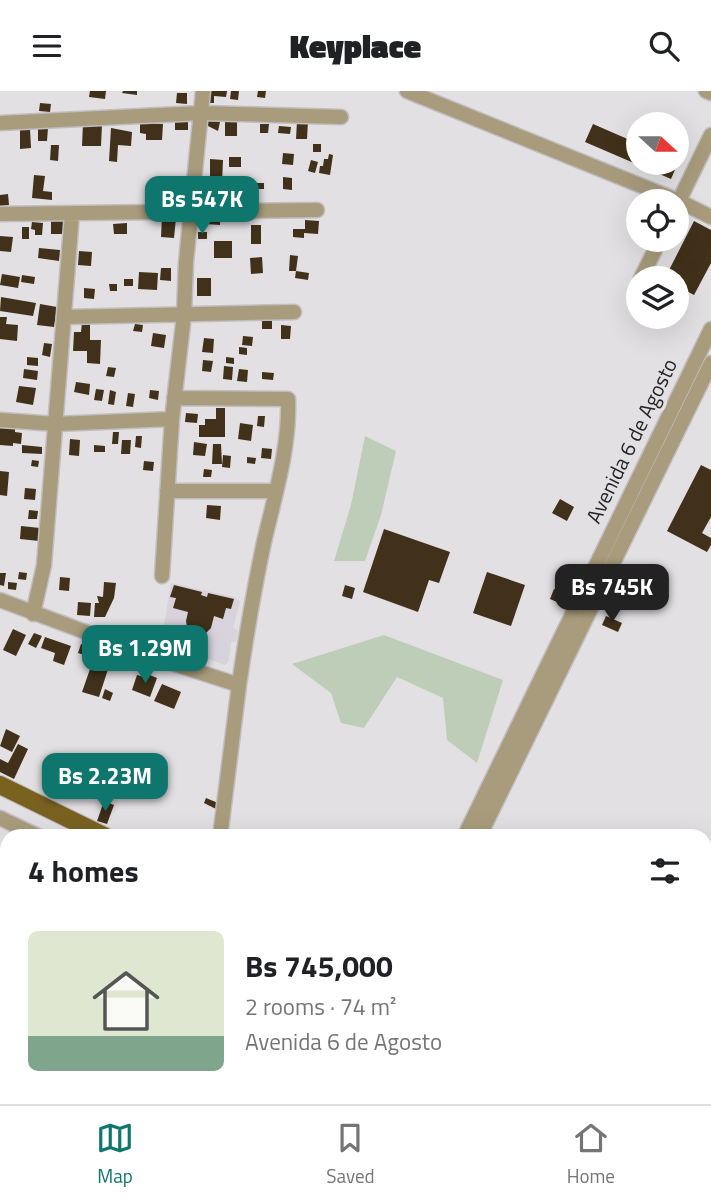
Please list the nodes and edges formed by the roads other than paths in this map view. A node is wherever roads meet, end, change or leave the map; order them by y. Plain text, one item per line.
1 (203, 91) edge
2 (407, 91) edge
3 (706, 91) edge
4 (711, 93) edge
5 (201, 113) junction
6 (341, 117) dead end
7 (0, 123) edge
8 (711, 135) edge
9 (644, 189) edge
10 (685, 189) edge
11 (689, 208) edge
12 (317, 210) dead end
13 (72, 213) junction
14 (191, 213) junction
15 (0, 214) edge
16 (711, 217) edge
17 (294, 312) dead end
18 (184, 315) junction
19 (64, 317) junction
20 (711, 329) edge
21 (711, 363) edge
22 (174, 398) junction
23 (172, 419) junction
24 (0, 420) edge
25 (56, 424) junction
26 (167, 491) junction
27 (276, 491) junction
28 (625, 521) junction
29 (162, 576) dead end
30 (0, 600) edge
31 (584, 605) junction
32 (33, 614) junction
33 (239, 685) junction
34 (0, 785) edge
35 (0, 818) edge
36 (23, 829) edge
37 (78, 829) edge
38 (221, 829) edge
39 (468, 829) edge
40 (483, 829) edge

1 - 5 street
2 - 9 street
3 - 4 street
5 - 6 street
5 - 7 street
5 - 14 street
8 - 10 street
11 - 16 street
12 - 14 street
13 - 14 street
13 - 15 street
13 - 19 street
14 - 18 street
17 - 18 street
18 - 19 street
18 - 22 street
19 - 25 street
20 - 28 street, Avenida 6 de Agosto
21 - 28 street, Avenida 6 de Agosto
22 - 23 street
22 - 27 street
23 - 25 street
23 - 26 street
24 - 25 street
25 - 32 street
26 - 27 street
26 - 29 street
27 - 33 street
28 - 31 street, Avenida 6 de Agosto
30 - 32 street
31 - 39 street, Avenida 6 de Agosto
31 - 40 street, Avenida 6 de Agosto
32 - 33 street
33 - 38 street
34 - 37 main road
35 - 36 street

